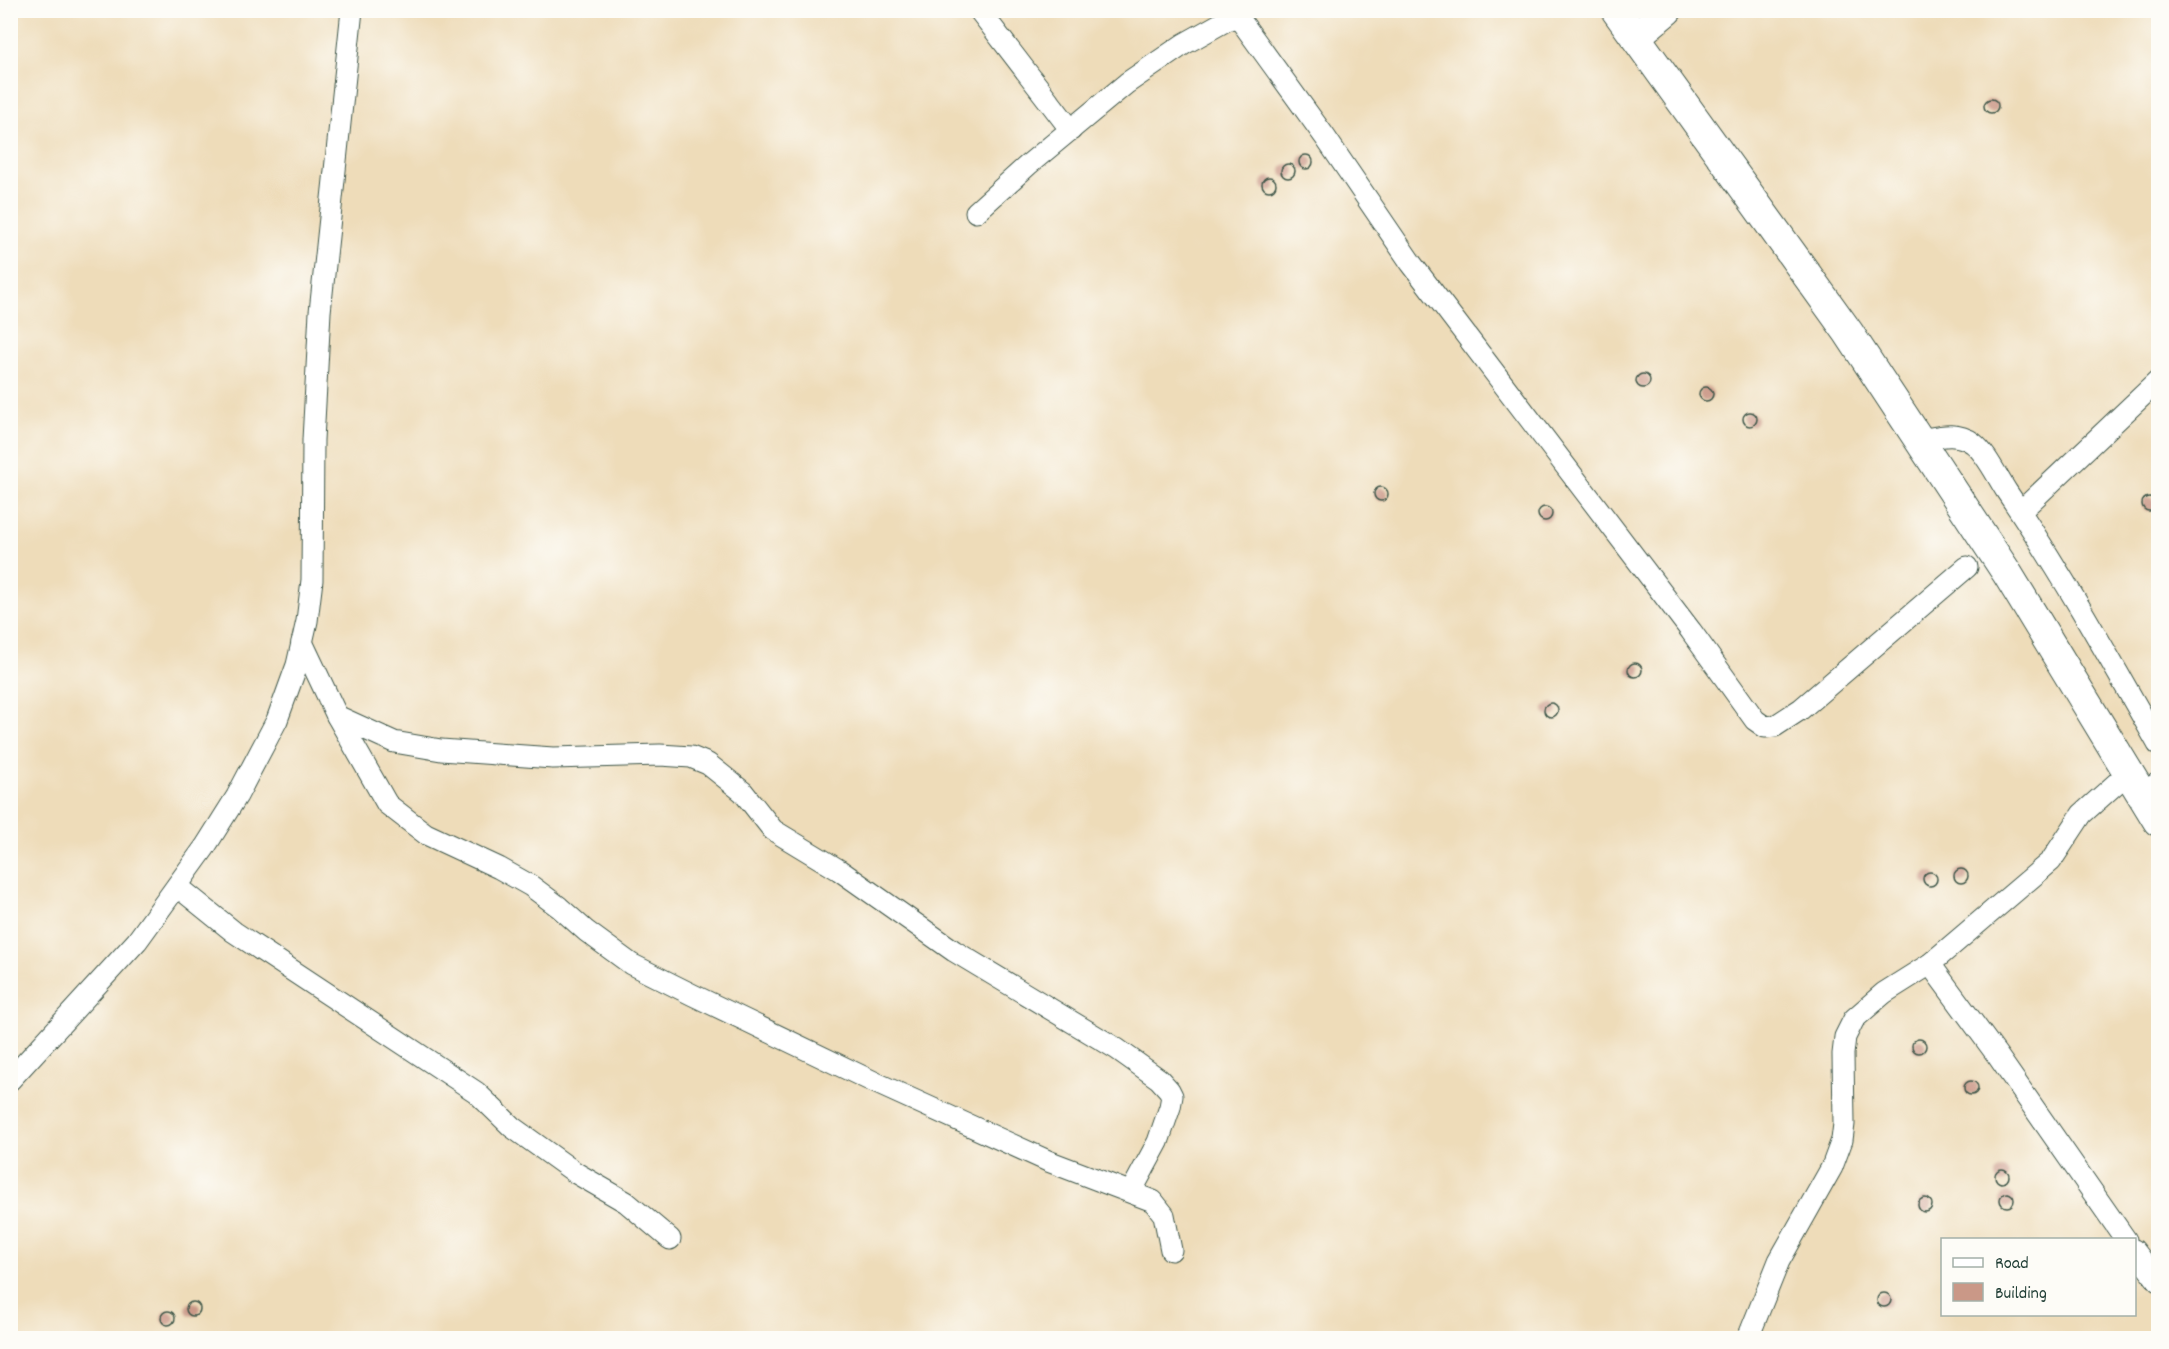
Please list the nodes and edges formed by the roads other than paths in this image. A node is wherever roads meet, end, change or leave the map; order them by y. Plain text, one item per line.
1 (352, 10) edge
2 (980, 10) edge
3 (1616, 10) edge
4 (1667, 10) edge
5 (1235, 13) edge
6 (1636, 36) junction
7 (1071, 130) junction
8 (976, 212) dead end
9 (2158, 381) edge
10 (1920, 440) junction
11 (2021, 511) junction
12 (1967, 567) dead end
13 (302, 642) junction
14 (337, 716) junction
15 (2158, 744) edge
16 (2143, 783) edge
17 (2158, 821) edge
18 (177, 886) junction
19 (1930, 964) junction
20 (10, 1080) edge
21 (1131, 1192) junction
22 (2125, 1238) edge
23 (670, 1239) dead end
24 (1171, 1250) dead end
25 (2136, 1253) edge
26 (2158, 1281) edge
27 (1748, 1338) edge

1 - 13 street
2 - 7 street
3 - 6 street
4 - 6 street
5 - 7 street
5 - 12 street
6 - 10 street
7 - 8 street
9 - 11 street
10 - 11 street
10 - 16 street
11 - 15 street
13 - 14 street
13 - 18 street
14 - 21 street
14 - 21 street
16 - 17 street
16 - 19 street
18 - 20 street
18 - 23 street
19 - 22 street
19 - 27 street
21 - 24 street
25 - 26 street

